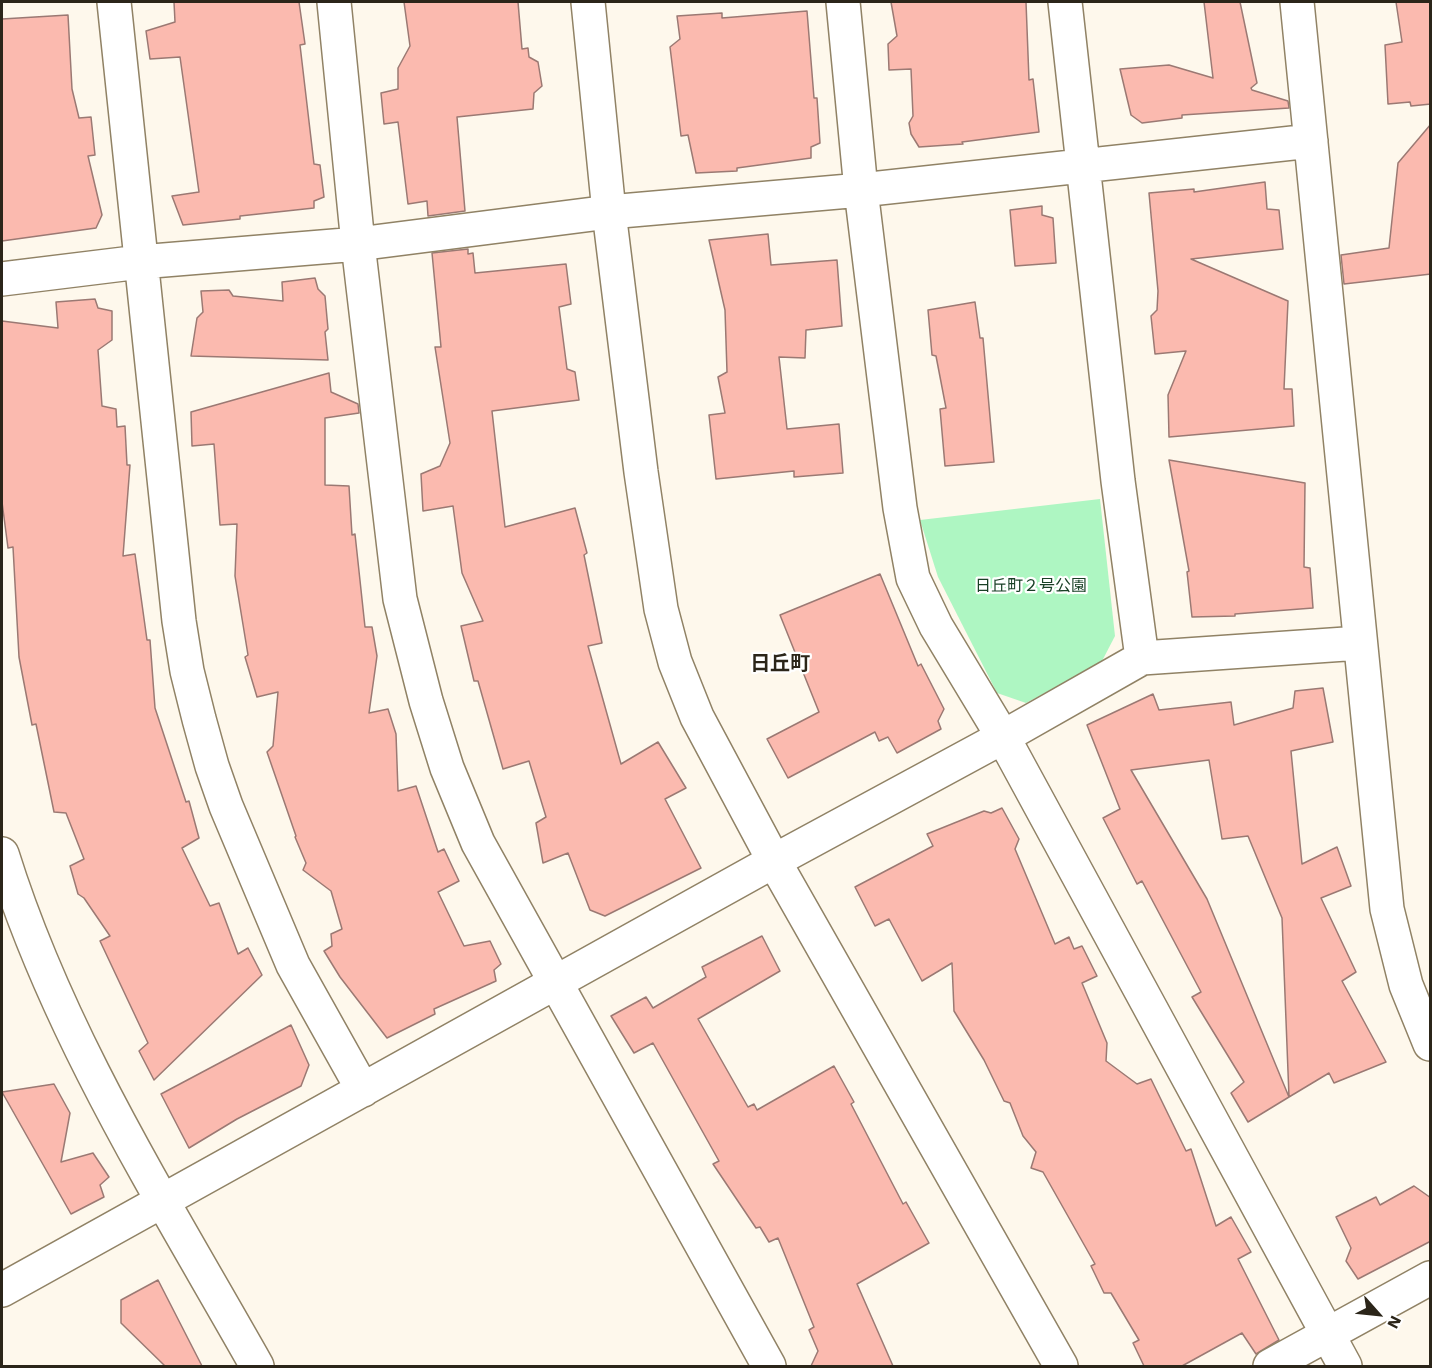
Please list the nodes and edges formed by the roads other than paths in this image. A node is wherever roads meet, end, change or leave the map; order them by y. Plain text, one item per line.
1 (114, 2) edge
2 (334, 2) edge
3 (588, 2) edge
4 (843, 2) edge
5 (1065, 2) edge
6 (1297, 2) edge
7 (1311, 141) junction
8 (1083, 165) junction
9 (861, 190) junction
10 (609, 212) junction
11 (358, 244) junction
12 (140, 262) junction
13 (2, 279) edge
14 (1360, 643) junction
15 (1142, 658) junction
16 (1003, 737) junction
17 (2, 854) edge
18 (774, 861) junction
19 (556, 983) junction
20 (1431, 1044) edge
21 (363, 1090) junction
22 (164, 1200) junction
23 (1431, 1278) edge
24 (2, 1290) edge
25 (1328, 1335) junction
26 (257, 1366) edge
27 (770, 1366) edge
28 (1061, 1366) edge
29 (1270, 1366) edge
30 (1345, 1366) edge

1 - 12 street
2 - 11 street
3 - 10 street
4 - 9 street
5 - 8 street
6 - 7 street
7 - 8 street
7 - 14 street
8 - 9 street
8 - 15 street
9 - 10 street
9 - 16 street
10 - 11 street
10 - 18 street
11 - 12 street
11 - 19 street
12 - 13 street
12 - 21 street
14 - 15 street
14 - 20 street
15 - 16 street
16 - 18 street
16 - 25 street
17 - 22 street
18 - 19 street
18 - 28 street
19 - 21 street
19 - 27 street
21 - 22 street
22 - 24 street
22 - 26 street
23 - 25 street
25 - 29 street
25 - 30 street

